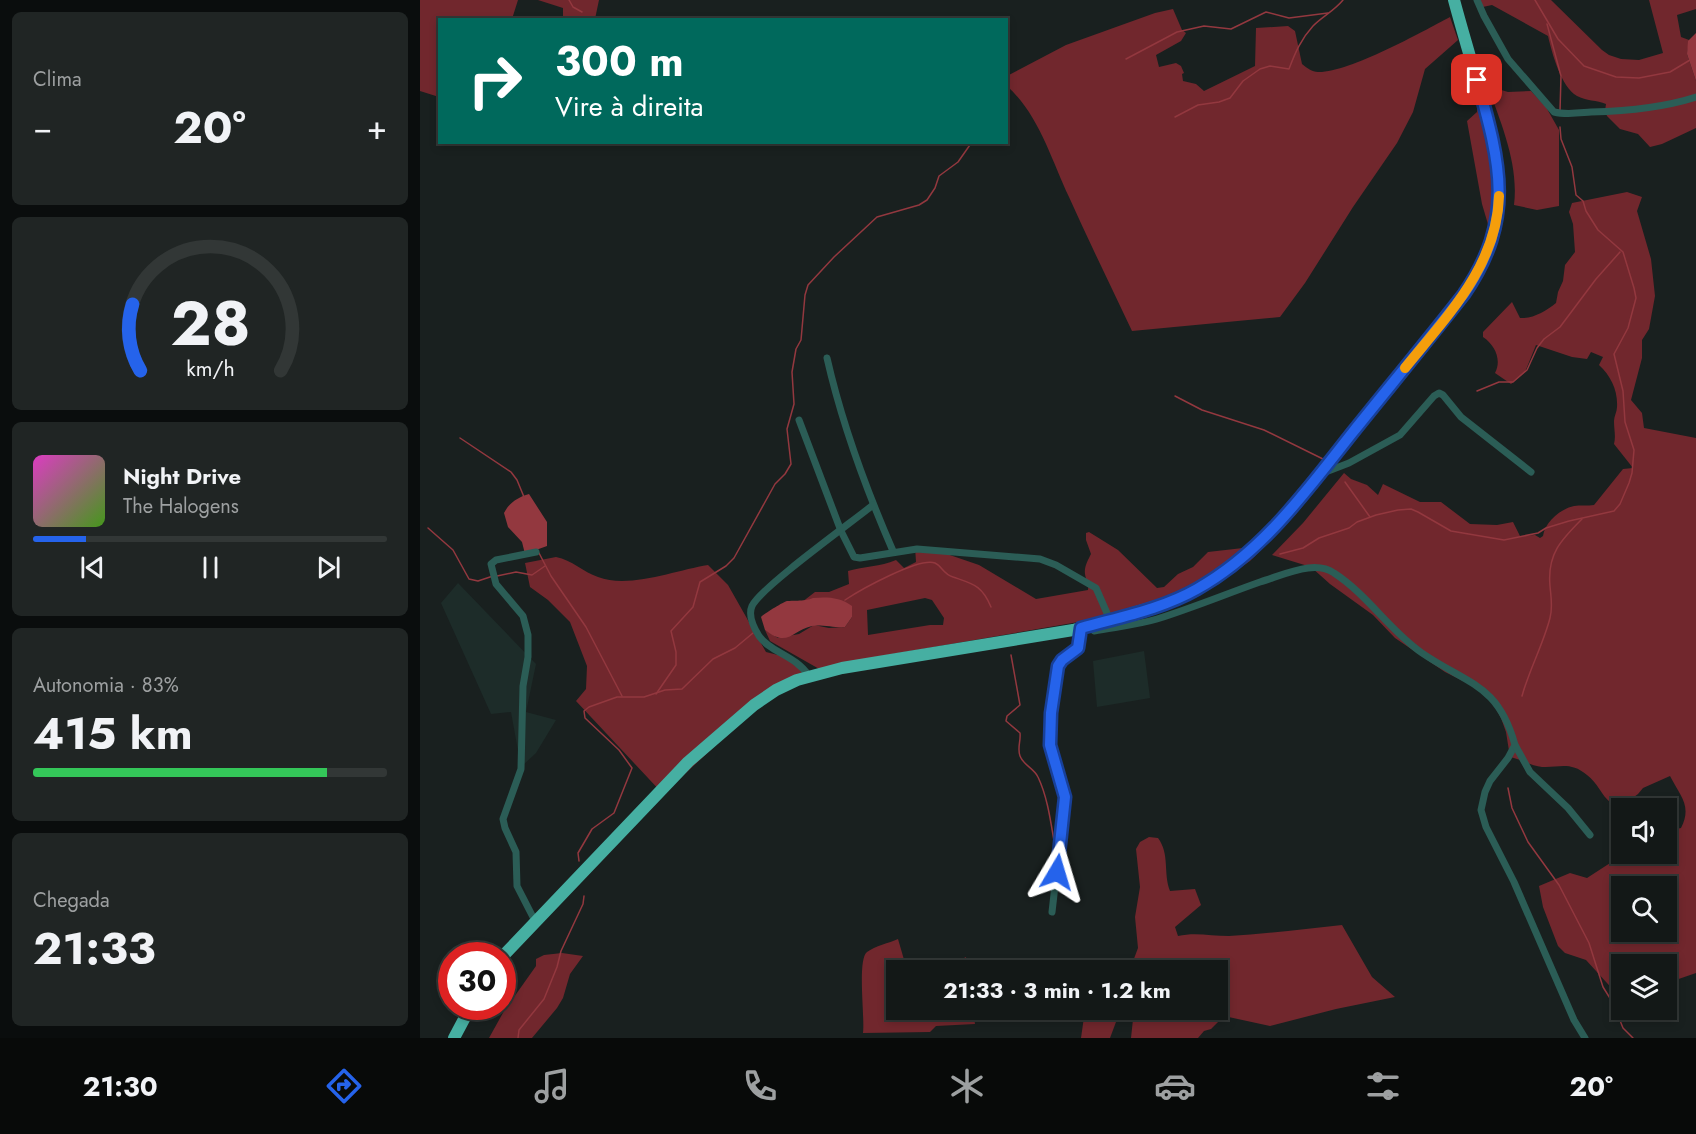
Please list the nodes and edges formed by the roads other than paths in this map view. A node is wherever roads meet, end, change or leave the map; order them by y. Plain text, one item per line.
1 (1454, 0) edge
2 (1477, 0) edge
3 (1696, 97) edge
4 (827, 358) dead end
5 (799, 420) dead end
6 (1531, 472) dead end
7 (1320, 473) junction
8 (873, 506) junction
9 (840, 531) junction
10 (893, 551) junction
11 (536, 552) dead end
12 (1098, 625) junction
13 (809, 676) junction
14 (1515, 745) junction
15 (1590, 835) dead end
16 (1052, 912) dead end
17 (535, 921) junction
18 (516, 942) edge
19 (464, 1020) edge
20 (454, 1038) edge
21 (1585, 1038) edge

1 - 7 highway
2 - 3 street
4 - 8 street
5 - 9 street
6 - 7 street
7 - 12 highway
8 - 9 street
8 - 10 street
9 - 10 street
9 - 13 street
10 - 12 street
11 - 17 street
12 - 13 highway
12 - 14 street
12 - 16 street
13 - 17 highway
14 - 15 street
14 - 21 street
17 - 18 highway
19 - 20 highway

